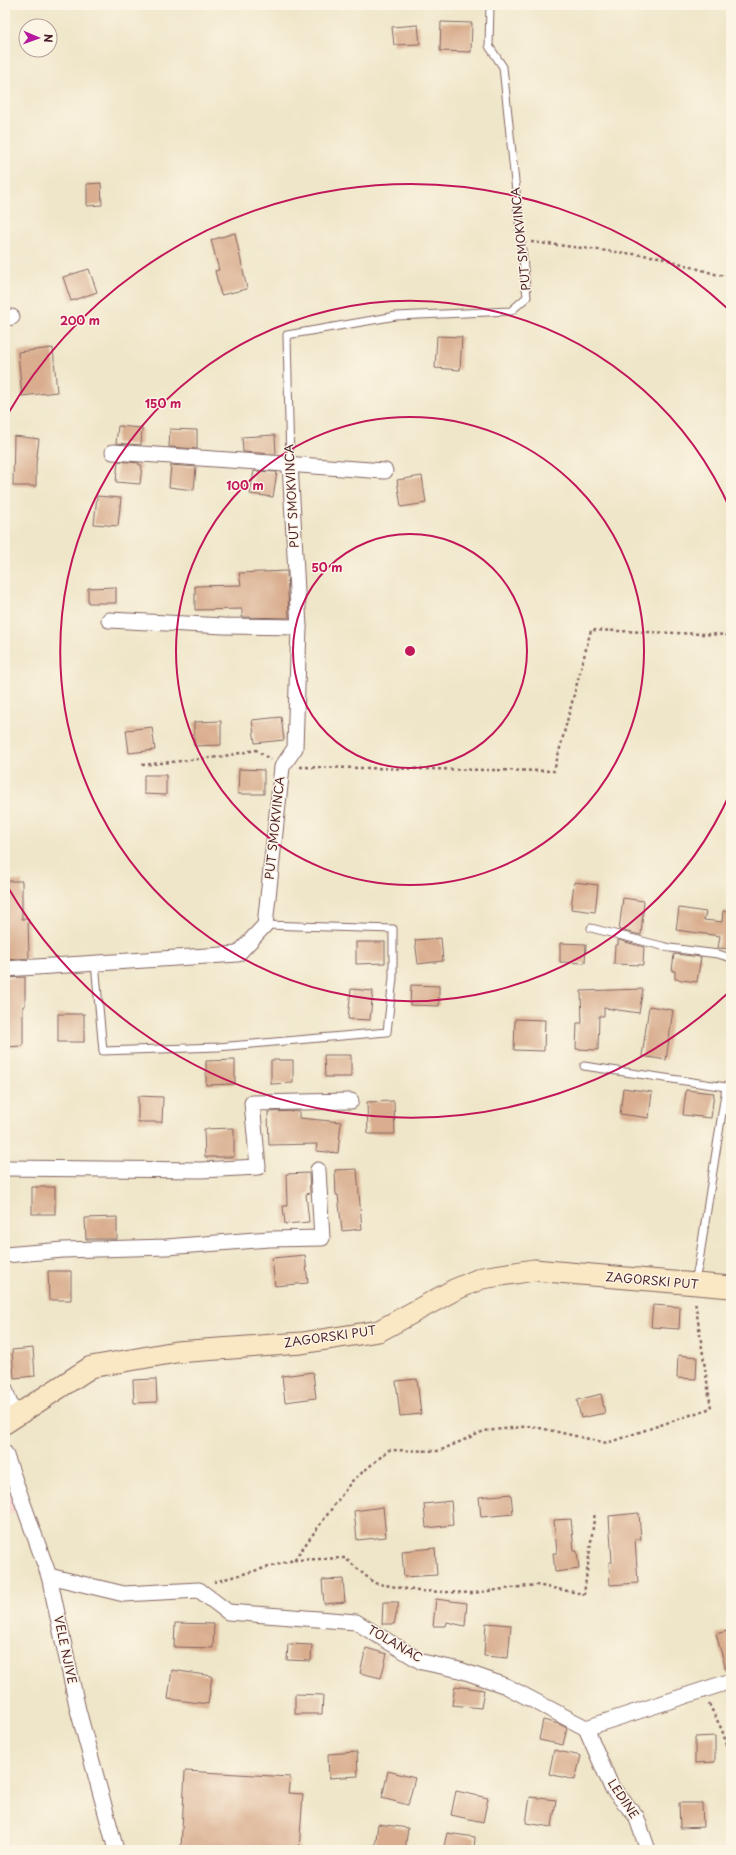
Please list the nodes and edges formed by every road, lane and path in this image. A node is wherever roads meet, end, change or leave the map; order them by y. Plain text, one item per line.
1 (490, 5) edge
2 (522, 241) junction
3 (731, 276) edge
4 (113, 452) dead end
5 (290, 464) junction
6 (385, 471) dead end
7 (8, 499) dead end
8 (5, 544) edge
9 (109, 620) dead end
10 (298, 627) junction
11 (731, 636) edge
12 (142, 765) dead end
13 (282, 767) junction
14 (265, 924) junction
15 (591, 928) dead end
16 (731, 958) edge
17 (95, 964) junction
18 (5, 969) edge
19 (584, 1066) dead end
20 (729, 1087) edge
21 (351, 1101) dead end
22 (5, 1168) edge
23 (318, 1170) dead end
24 (5, 1255) edge
25 (692, 1285) junction
26 (731, 1287) edge
27 (5, 1389) edge
28 (9, 1420) edge
29 (5, 1453) edge
30 (595, 1512) dead end
31 (294, 1560) junction
32 (49, 1576) junction
33 (199, 1590) junction
34 (731, 1681) edge
35 (703, 1690) junction
36 (586, 1728) junction
37 (731, 1757) edge
38 (116, 1850) edge
39 (648, 1850) edge

1 - 2 lane, PUT SMOKVINCA
2 - 3 path
2 - 5 lane, PUT SMOKVINCA
4 - 5 street
5 - 6 street
5 - 10 street, PUT SMOKVINCA
7 - 8 path
9 - 10 street
10 - 13 street, PUT SMOKVINCA
11 - 13 path
12 - 13 path
13 - 14 street, PUT SMOKVINCA
14 - 17 street
14 - 17 lane
15 - 16 lane
17 - 18 street
19 - 20 lane
20 - 25 lane
21 - 22 street
23 - 24 street
25 - 26 main road, ZAGORSKI PUT
25 - 28 main road, ZAGORSKI PUT
25 - 31 path
27 - 28 street
29 - 32 street, VELE NJIVE
30 - 31 path
31 - 33 path
32 - 33 street
32 - 38 street, VELE NJIVE
33 - 36 street, TOLANAC
34 - 35 street
35 - 36 street
35 - 37 path
36 - 39 street, LEDINE

